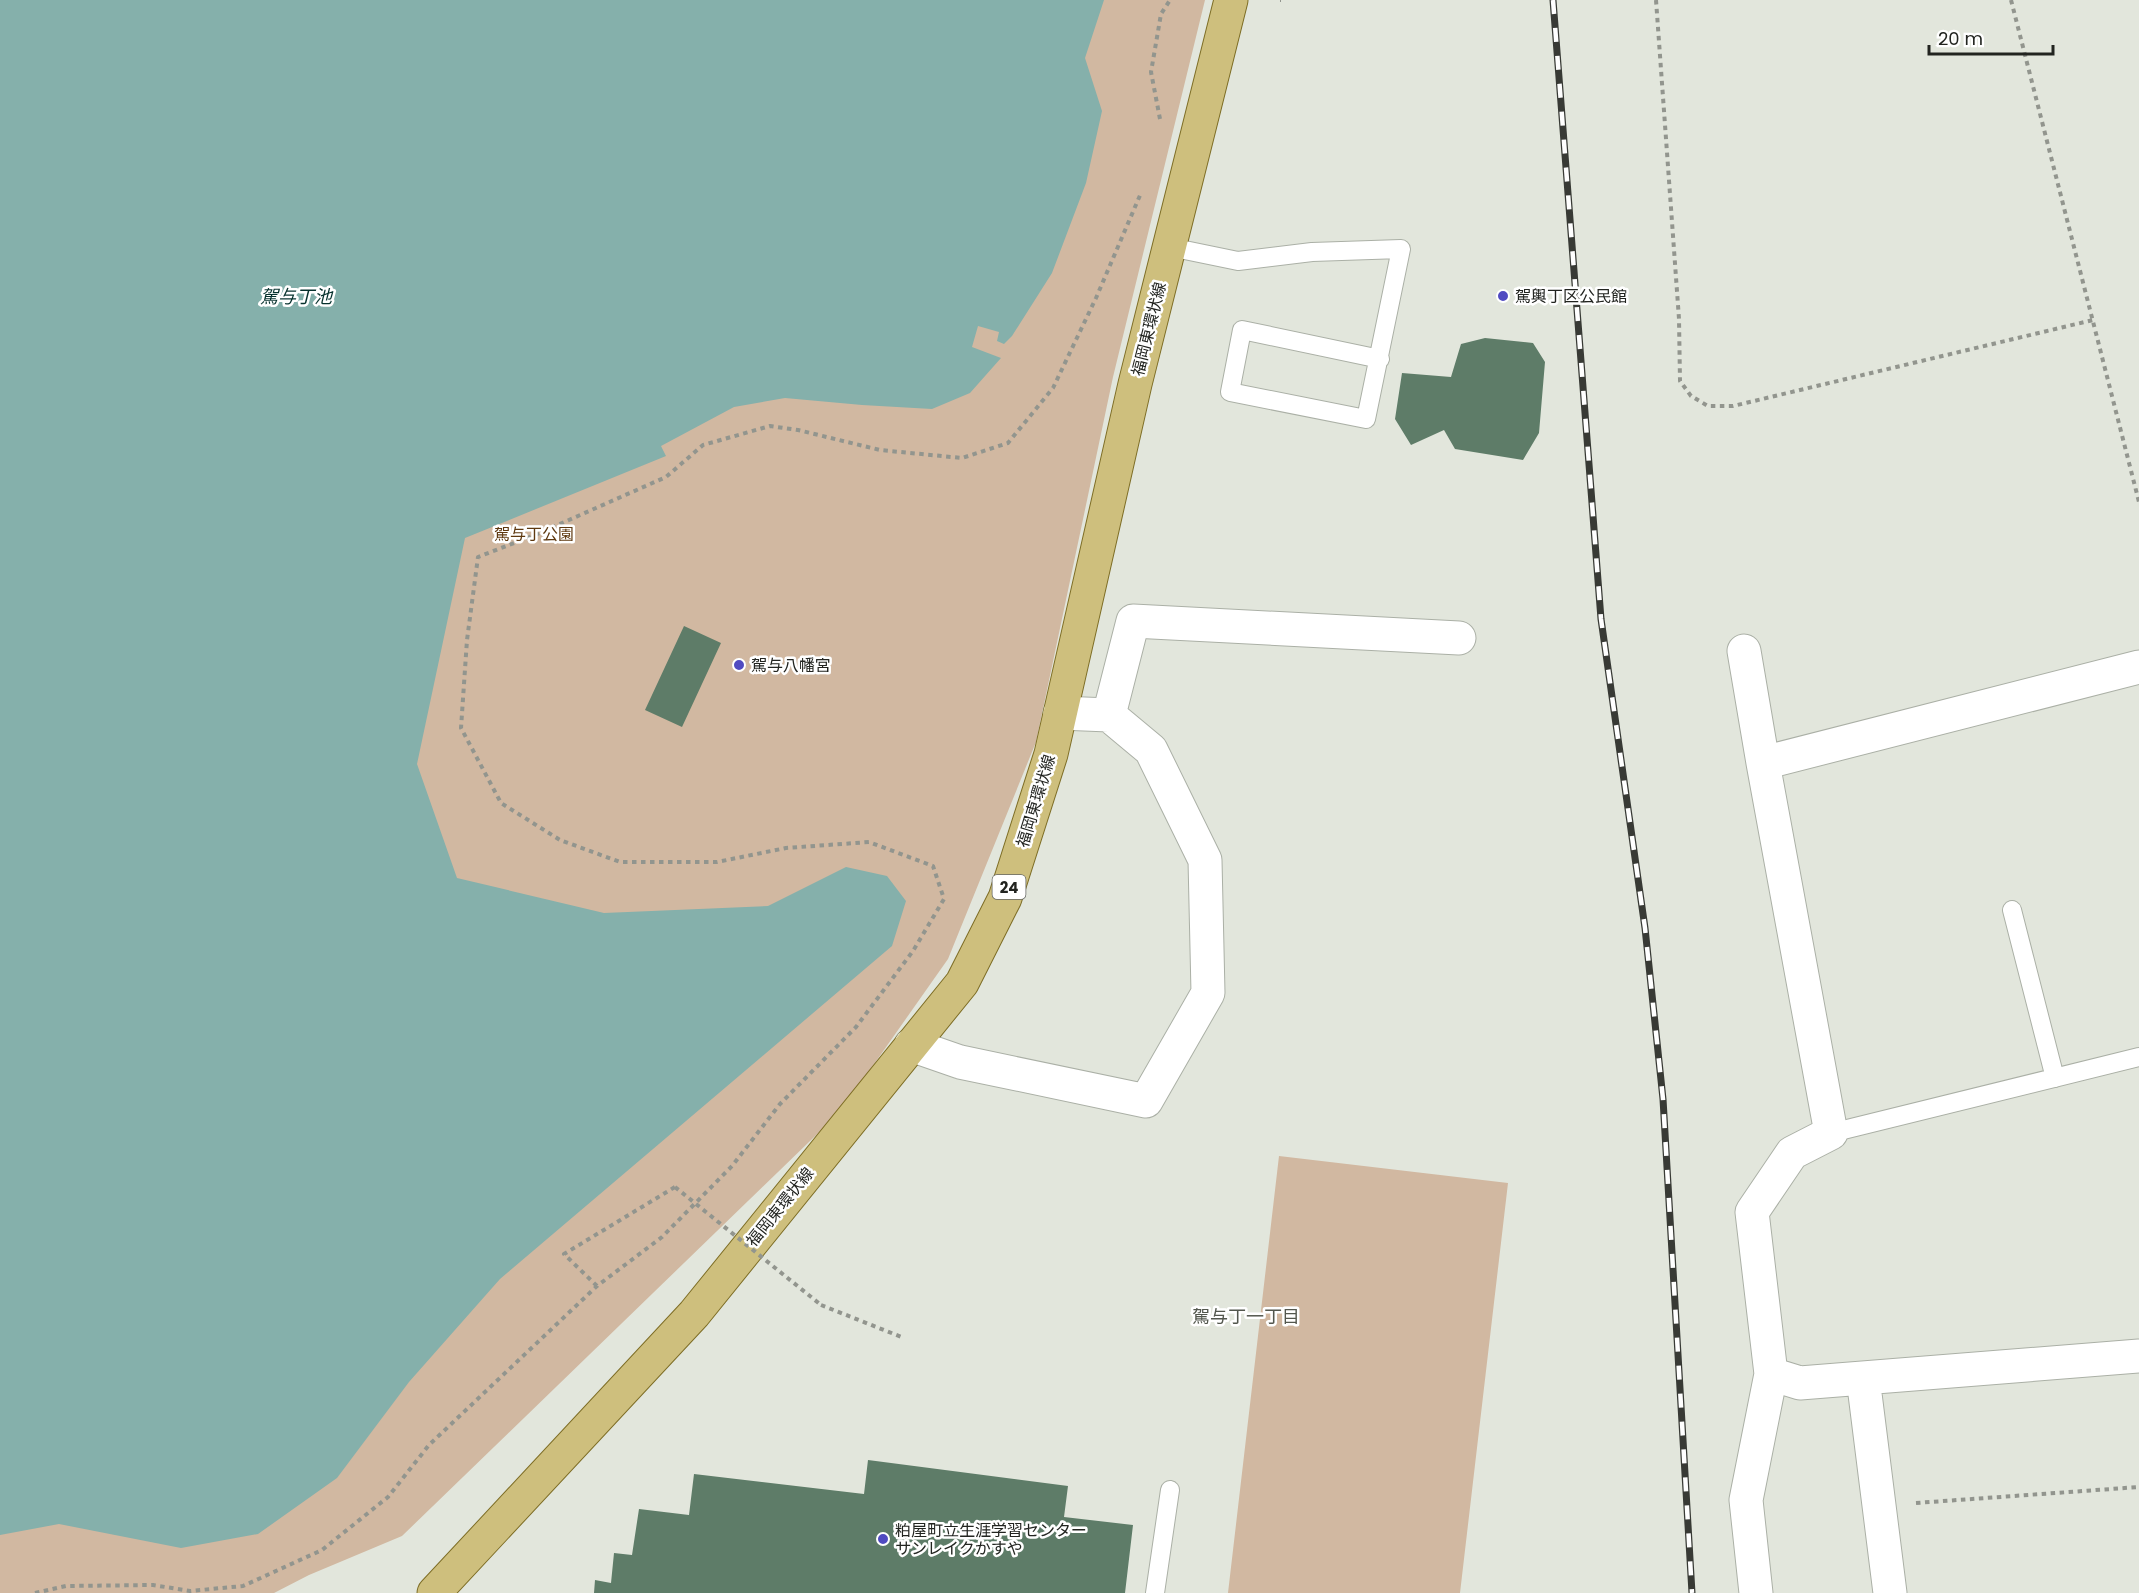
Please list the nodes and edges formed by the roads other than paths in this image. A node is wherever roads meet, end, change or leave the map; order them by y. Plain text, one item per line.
1 (1231, 0) edge
2 (1170, 247) junction
3 (1380, 359) junction
4 (1459, 638) dead end
5 (1744, 651) dead end
6 (2139, 668) edge
7 (1060, 713) junction
8 (1109, 715) junction
9 (1763, 763) junction
10 (2012, 910) dead end
11 (911, 1045) junction
12 (2139, 1057) edge
13 (2055, 1078) junction
14 (1831, 1133) junction
15 (2139, 1356) edge
16 (1771, 1374) junction
17 (1863, 1378) junction
18 (1170, 1490) dead end
19 (434, 1593) edge
20 (1155, 1593) edge
21 (1756, 1593) edge
22 (1890, 1593) edge

1 - 2 main road, 福岡東環状線 / 24
2 - 3 lane
2 - 7 main road, 福岡東環状線 / 24
3 - 3 lane
4 - 8 street
5 - 9 street
6 - 9 street
7 - 8 street
7 - 11 main road, 福岡東環状線 / 24
8 - 11 street
9 - 14 street
10 - 13 lane
11 - 19 main road, 福岡東環状線 / 24
12 - 13 lane
13 - 14 lane
14 - 16 street
15 - 17 street
16 - 17 street
16 - 21 street
17 - 22 street
18 - 20 lane

